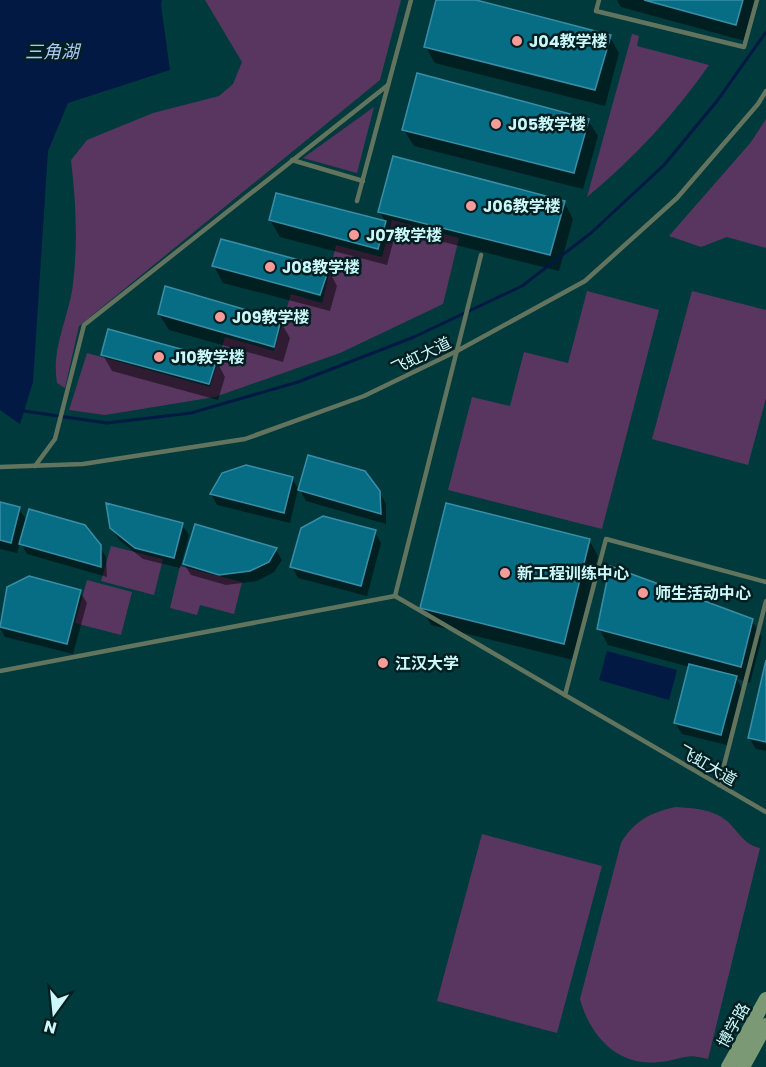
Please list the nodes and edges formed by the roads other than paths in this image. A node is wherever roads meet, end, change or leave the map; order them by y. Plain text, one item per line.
1 (411, 0) edge
2 (599, 0) edge
3 (757, 0) edge
4 (388, 85) junction
5 (766, 91) edge
6 (292, 160) junction
7 (363, 181) junction
8 (357, 201) dead end
9 (481, 255) dead end
10 (457, 351) junction
11 (36, 466) junction
12 (0, 467) edge
13 (766, 582) edge
14 (394, 596) junction
15 (766, 601) edge
16 (0, 671) edge
17 (565, 696) junction
18 (719, 785) junction
19 (766, 812) edge
20 (766, 999) edge
21 (766, 1025) edge
22 (728, 1067) edge
23 (742, 1067) edge

1 - 4 lane
2 - 3 lane
4 - 6 lane
4 - 7 lane
5 - 10 lane, 飞虹大道
6 - 7 lane
6 - 11 lane
7 - 8 lane
9 - 10 lane
10 - 11 lane, 飞虹大道
10 - 14 lane
11 - 12 lane, 飞虹大道
13 - 17 lane
14 - 16 lane
14 - 17 lane, 飞虹大道
15 - 18 lane
17 - 18 lane, 飞虹大道
18 - 19 lane, 飞虹大道
20 - 22 main road, 博学路
21 - 23 main road, 博学路

